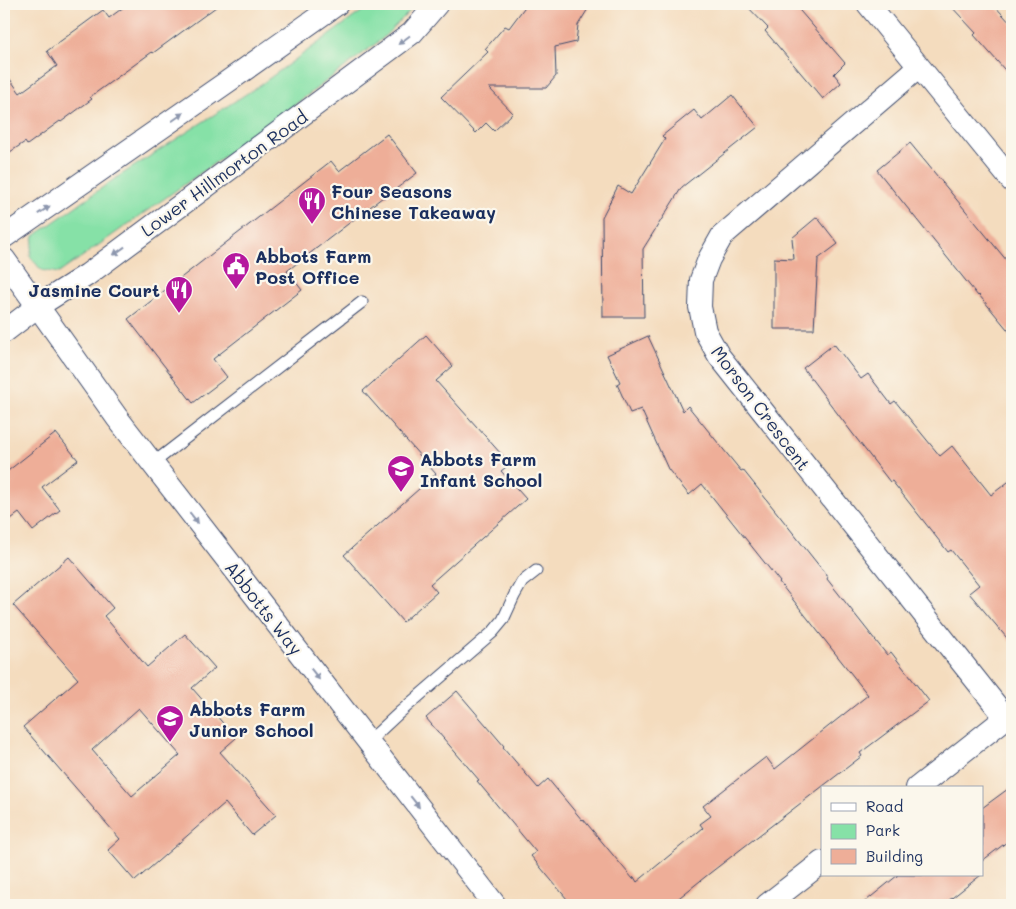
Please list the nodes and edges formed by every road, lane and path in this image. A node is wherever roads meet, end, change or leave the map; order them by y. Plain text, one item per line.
1 (337, 4) edge
2 (437, 4) edge
3 (868, 4) edge
4 (919, 67) junction
5 (1012, 181) edge
6 (4, 237) edge
7 (4, 259) edge
8 (362, 302) dead end
9 (38, 306) junction
10 (4, 332) edge
11 (158, 472) junction
12 (536, 571) dead end
13 (1009, 715) edge
14 (368, 742) junction
15 (919, 786) edge
16 (821, 863) edge
17 (495, 905) edge
18 (766, 905) edge

6 -> 1 street
2 -> 9 street, Lower Hillmorton Road
3 - 4 street
4 - 5 street
4 - 13 street, Morson Crescent
7 - 9 street, Abbotts Way
8 - 11 lane
9 - 10 street, Lower Hillmorton Road
9 - 11 street, Abbotts Way
11 -> 14 street, Abbotts Way
12 - 14 lane
13 - 15 street
14 -> 17 street, Abbotts Way
16 - 18 street

